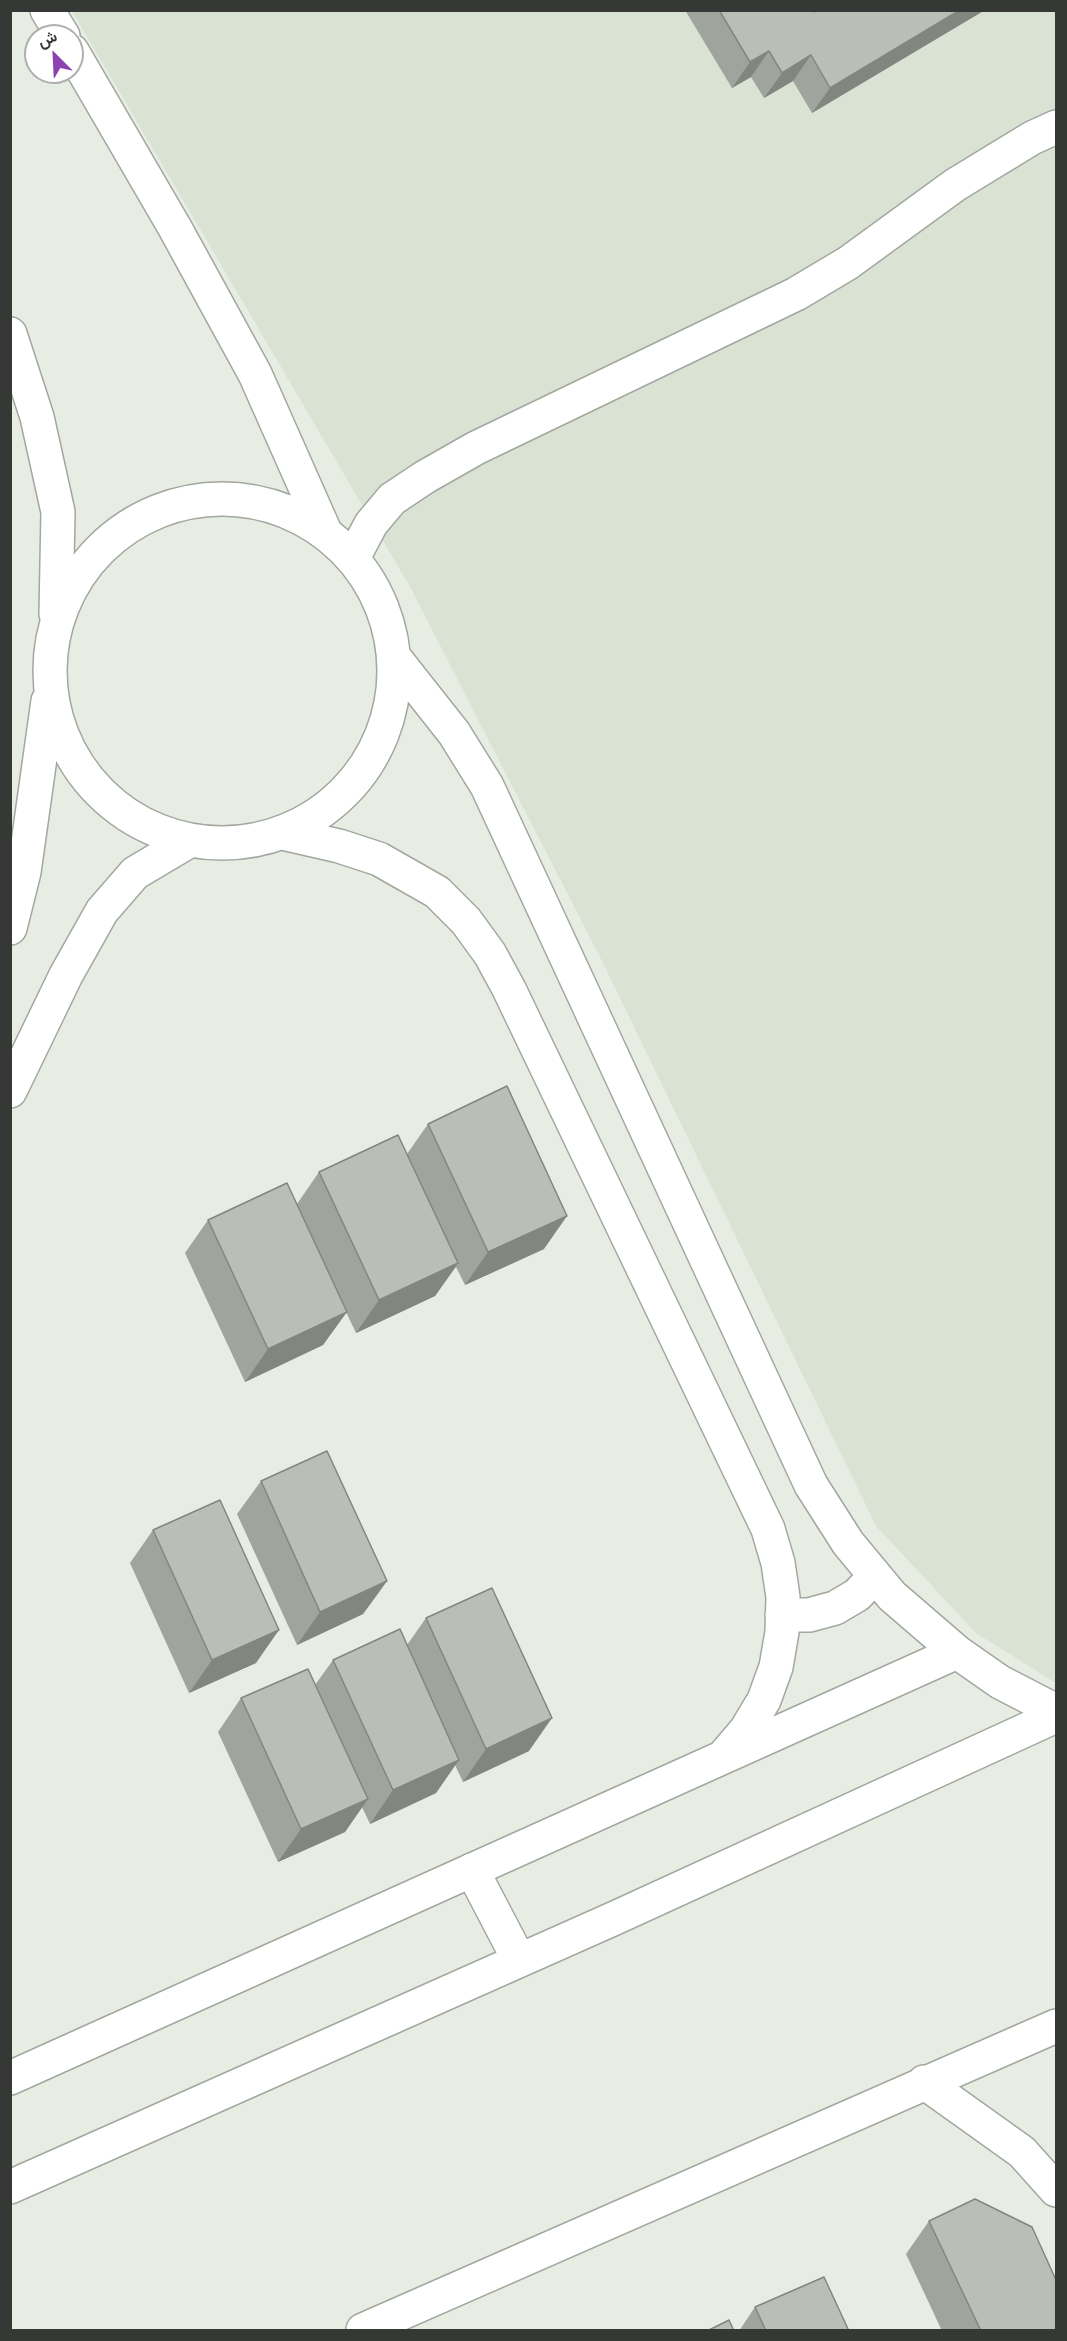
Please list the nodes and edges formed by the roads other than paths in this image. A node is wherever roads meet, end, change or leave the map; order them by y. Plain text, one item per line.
1 (47, 10) edge
2 (56, 24) edge
3 (84, 72) edge
4 (1056, 127) edge
5 (10, 334) edge
6 (327, 534) junction
7 (353, 558) junction
8 (56, 624) junction
9 (394, 657) junction
10 (50, 687) junction
11 (282, 833) junction
12 (189, 841) junction
13 (10, 928) edge
14 (10, 1091) edge
15 (875, 1576) junction
16 (782, 1615) junction
17 (957, 1652) junction
18 (1056, 1711) edge
19 (1056, 1716) edge
20 (723, 1757) junction
21 (472, 1870) junction
22 (519, 1960) junction
23 (1056, 2025) edge
24 (10, 2078) edge
25 (924, 2082) junction
26 (10, 2187) edge
27 (1056, 2190) edge
28 (363, 2331) edge

1 - 2 street
3 - 6 street
4 - 7 street
5 - 8 street
6 - 7 street
6 - 8 street
7 - 9 street
8 - 10 street
9 - 11 street
9 - 15 street
10 - 12 street
10 - 13 street
11 - 12 street
11 - 16 street
12 - 14 street
15 - 16 street
15 - 17 street
16 - 20 street
17 - 18 street
17 - 20 street
19 - 22 street
20 - 21 street
21 - 22 street
21 - 24 street
22 - 26 street
23 - 25 street
25 - 27 street
25 - 28 street

